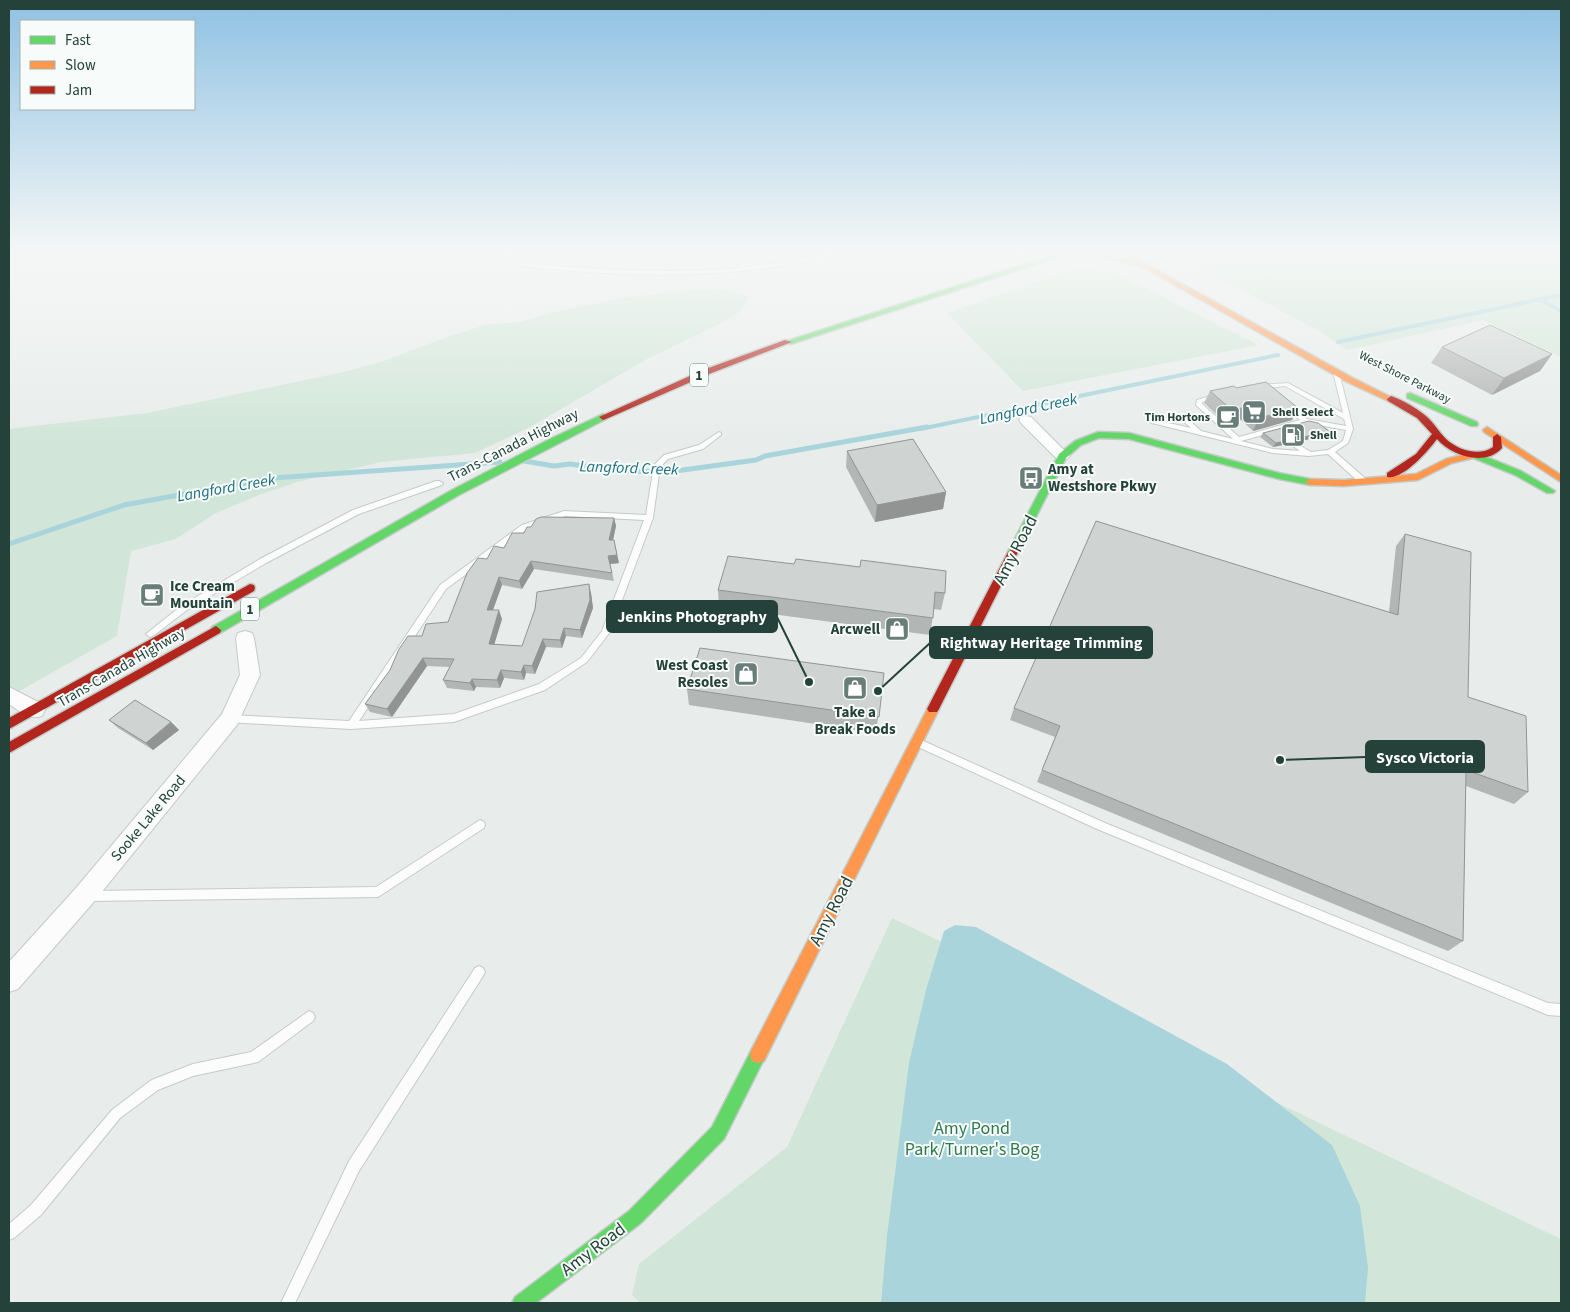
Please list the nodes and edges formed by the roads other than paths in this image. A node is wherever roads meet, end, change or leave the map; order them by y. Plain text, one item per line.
1 (874, 313) edge
2 (1230, 313) edge
3 (1336, 372) junction
4 (1384, 383) dead end
5 (1253, 389) edge
6 (1227, 394) edge
7 (1278, 398) edge
8 (1347, 418) junction
9 (1026, 420) dead end
10 (1305, 421) junction
11 (1474, 424) junction
12 (1350, 429) junction
13 (1199, 433) junction
14 (719, 434) dead end
15 (1434, 437) junction
16 (1236, 440) junction
17 (1498, 442) junction
18 (1292, 443) edge
19 (1330, 452) junction
20 (1310, 454) junction
21 (1474, 455) junction
22 (1062, 456) junction
23 (492, 471) junction
24 (1385, 478) junction
25 (1561, 479) edge
26 (443, 481) joint
27 (1362, 481) junction
28 (1561, 484) edge
29 (1561, 497) edge
30 (373, 518) dead end
31 (649, 518) junction
32 (262, 581) dead end
33 (245, 638) dead end
34 (98, 674) junction
35 (9, 695) edge
36 (35, 710) junction
37 (230, 719) junction
38 (9, 724) edge
39 (351, 725) junction
40 (917, 742) junction
41 (9, 748) edge
42 (480, 825) dead end
43 (84, 896) junction
44 (479, 972) dead end
45 (9, 980) edge
46 (1561, 1010) edge
47 (309, 1017) dead end
48 (9, 1233) edge
49 (288, 1303) edge
50 (521, 1303) edge

1 - 23 main road, Trans-Canada Highway / 1
2 - 3 main road, West Shore Parkway
3 - 8 lane
3 - 15 main road, West Shore Parkway
4 - 11 main road, West Shore Parkway
5 - 8 lane
6 - 16 lane
7 - 10 lane
8 - 12 lane
9 - 22 street
10 - 12 lane
10 - 16 lane
11 - 15 main road, Amy Road
11 - 17 main road
12 - 19 lane
13 - 13 lane
13 - 16 lane
14 - 31 lane
15 - 21 main road, West Shore Parkway
15 - 24 main road, Amy Road
16 - 20 lane
17 - 21 main road, Amy Road
17 - 25 main road
17 - 28 main road
18 - 20 lane
19 - 20 lane
19 - 27 lane
21 - 24 main road, Amy Road
21 - 29 main road
22 - 27 main road, Amy Road
22 - 40 main road, Amy Road
23 - 36 main road
23 - 41 main road, Trans-Canada Highway / 1
24 - 27 main road, Amy Road
26 - 30 main road, Trans-Canada Highway
26 - 34 lane
31 - 39 lane
31 - 39 lane
32 - 34 main road, Trans-Canada Highway / 1
33 - 37 street, Sooke Lake Road
34 - 36 main road, Trans-Canada Highway / 1
35 - 36 street
36 - 38 main road, Trans-Canada Highway / 1
37 - 39 lane
37 - 43 street, Sooke Lake Road
40 - 46 lane
40 - 50 main road, Amy Road
42 - 43 lane
43 - 45 street, Sooke Lake Road
44 - 49 lane
47 - 48 lane

